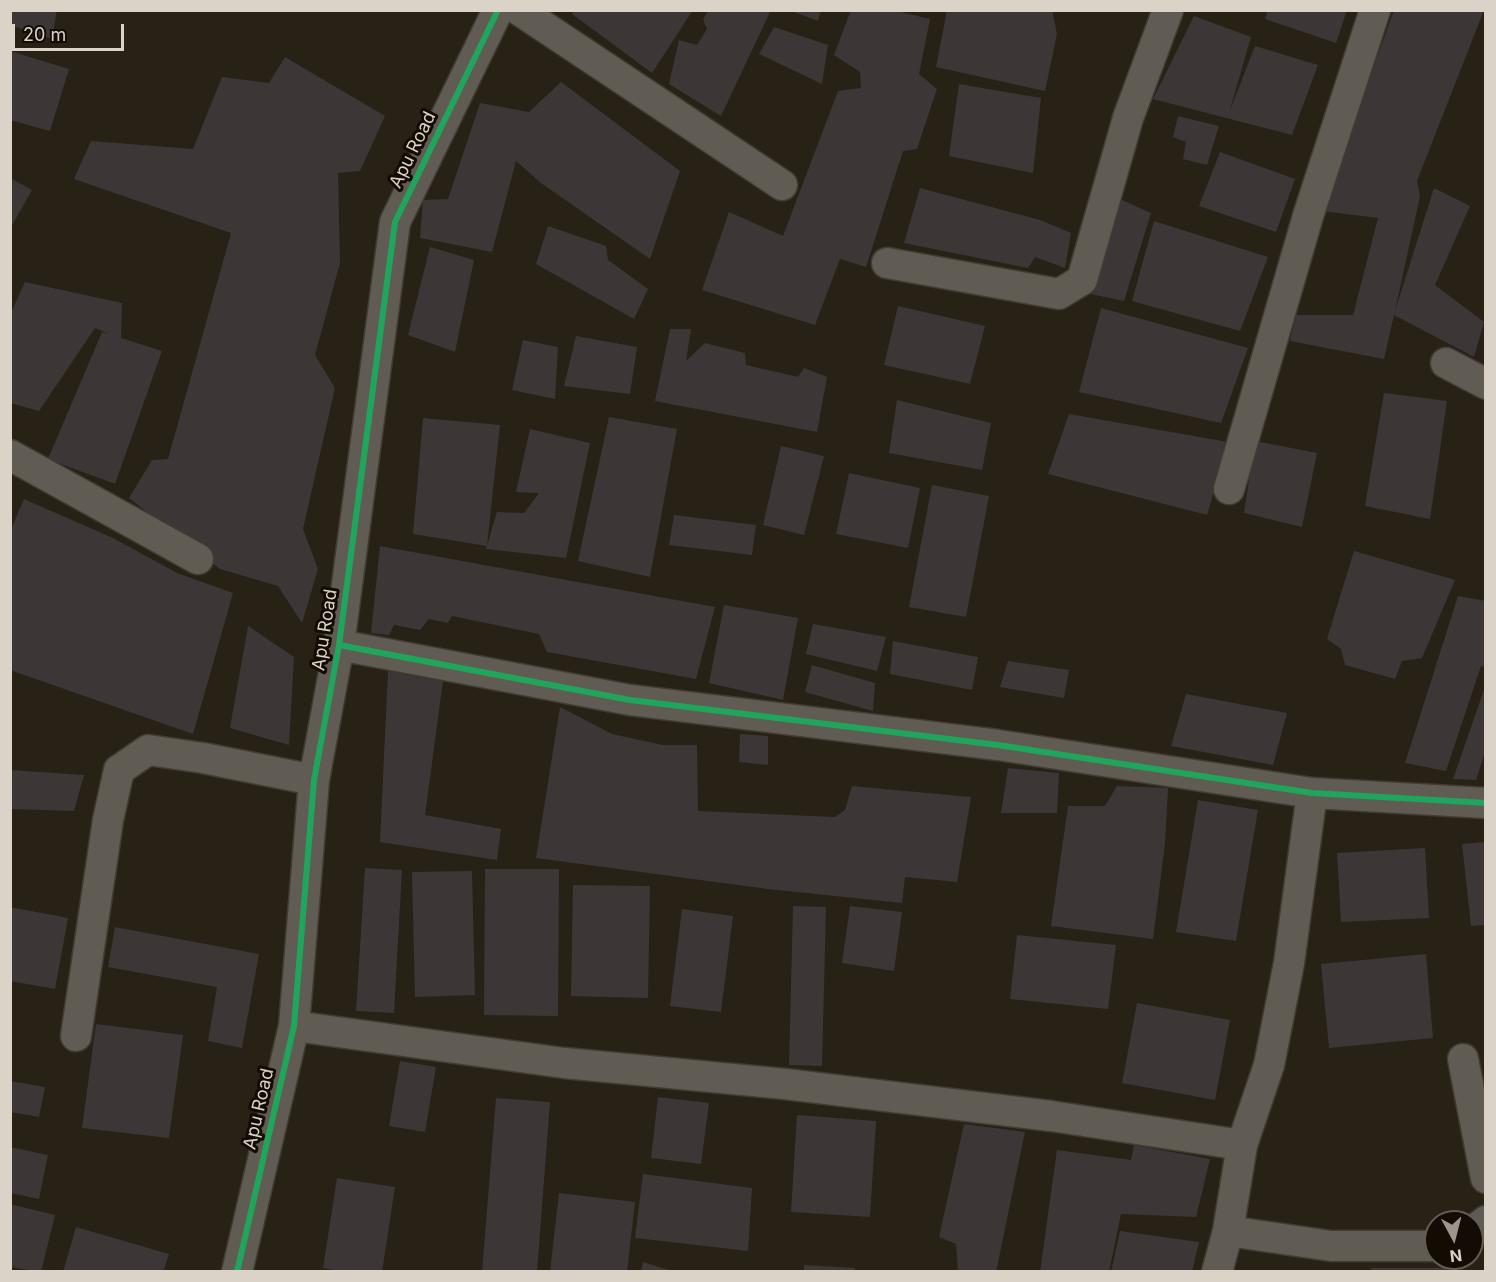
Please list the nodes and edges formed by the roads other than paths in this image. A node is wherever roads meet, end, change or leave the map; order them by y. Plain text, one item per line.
1 (498, 10) edge
2 (519, 10) edge
3 (1168, 10) edge
4 (1375, 10) edge
5 (782, 185) dead end
6 (886, 263) dead end
7 (1446, 363) dead end
8 (1485, 384) edge
9 (10, 455) edge
10 (1230, 489) dead end
11 (198, 559) dead end
12 (339, 645) junction
13 (314, 780) junction
14 (1312, 793) junction
15 (1485, 802) edge
16 (294, 1026) junction
17 (76, 1036) dead end
18 (1462, 1059) dead end
19 (1242, 1145) junction
20 (1485, 1178) edge
21 (1228, 1231) junction
22 (1424, 1246) edge
23 (237, 1272) edge
24 (1217, 1272) edge

1 - 12 street, Apu Road
2 - 5 street
3 - 6 street
4 - 10 street
7 - 8 street
9 - 11 street
12 - 13 street, Apu Road
12 - 14 street
13 - 16 street, Apu Road
13 - 17 street
14 - 15 street
14 - 19 street
16 - 19 street
16 - 23 street, Apu Road
18 - 20 street
19 - 21 street
21 - 22 street
21 - 24 street

